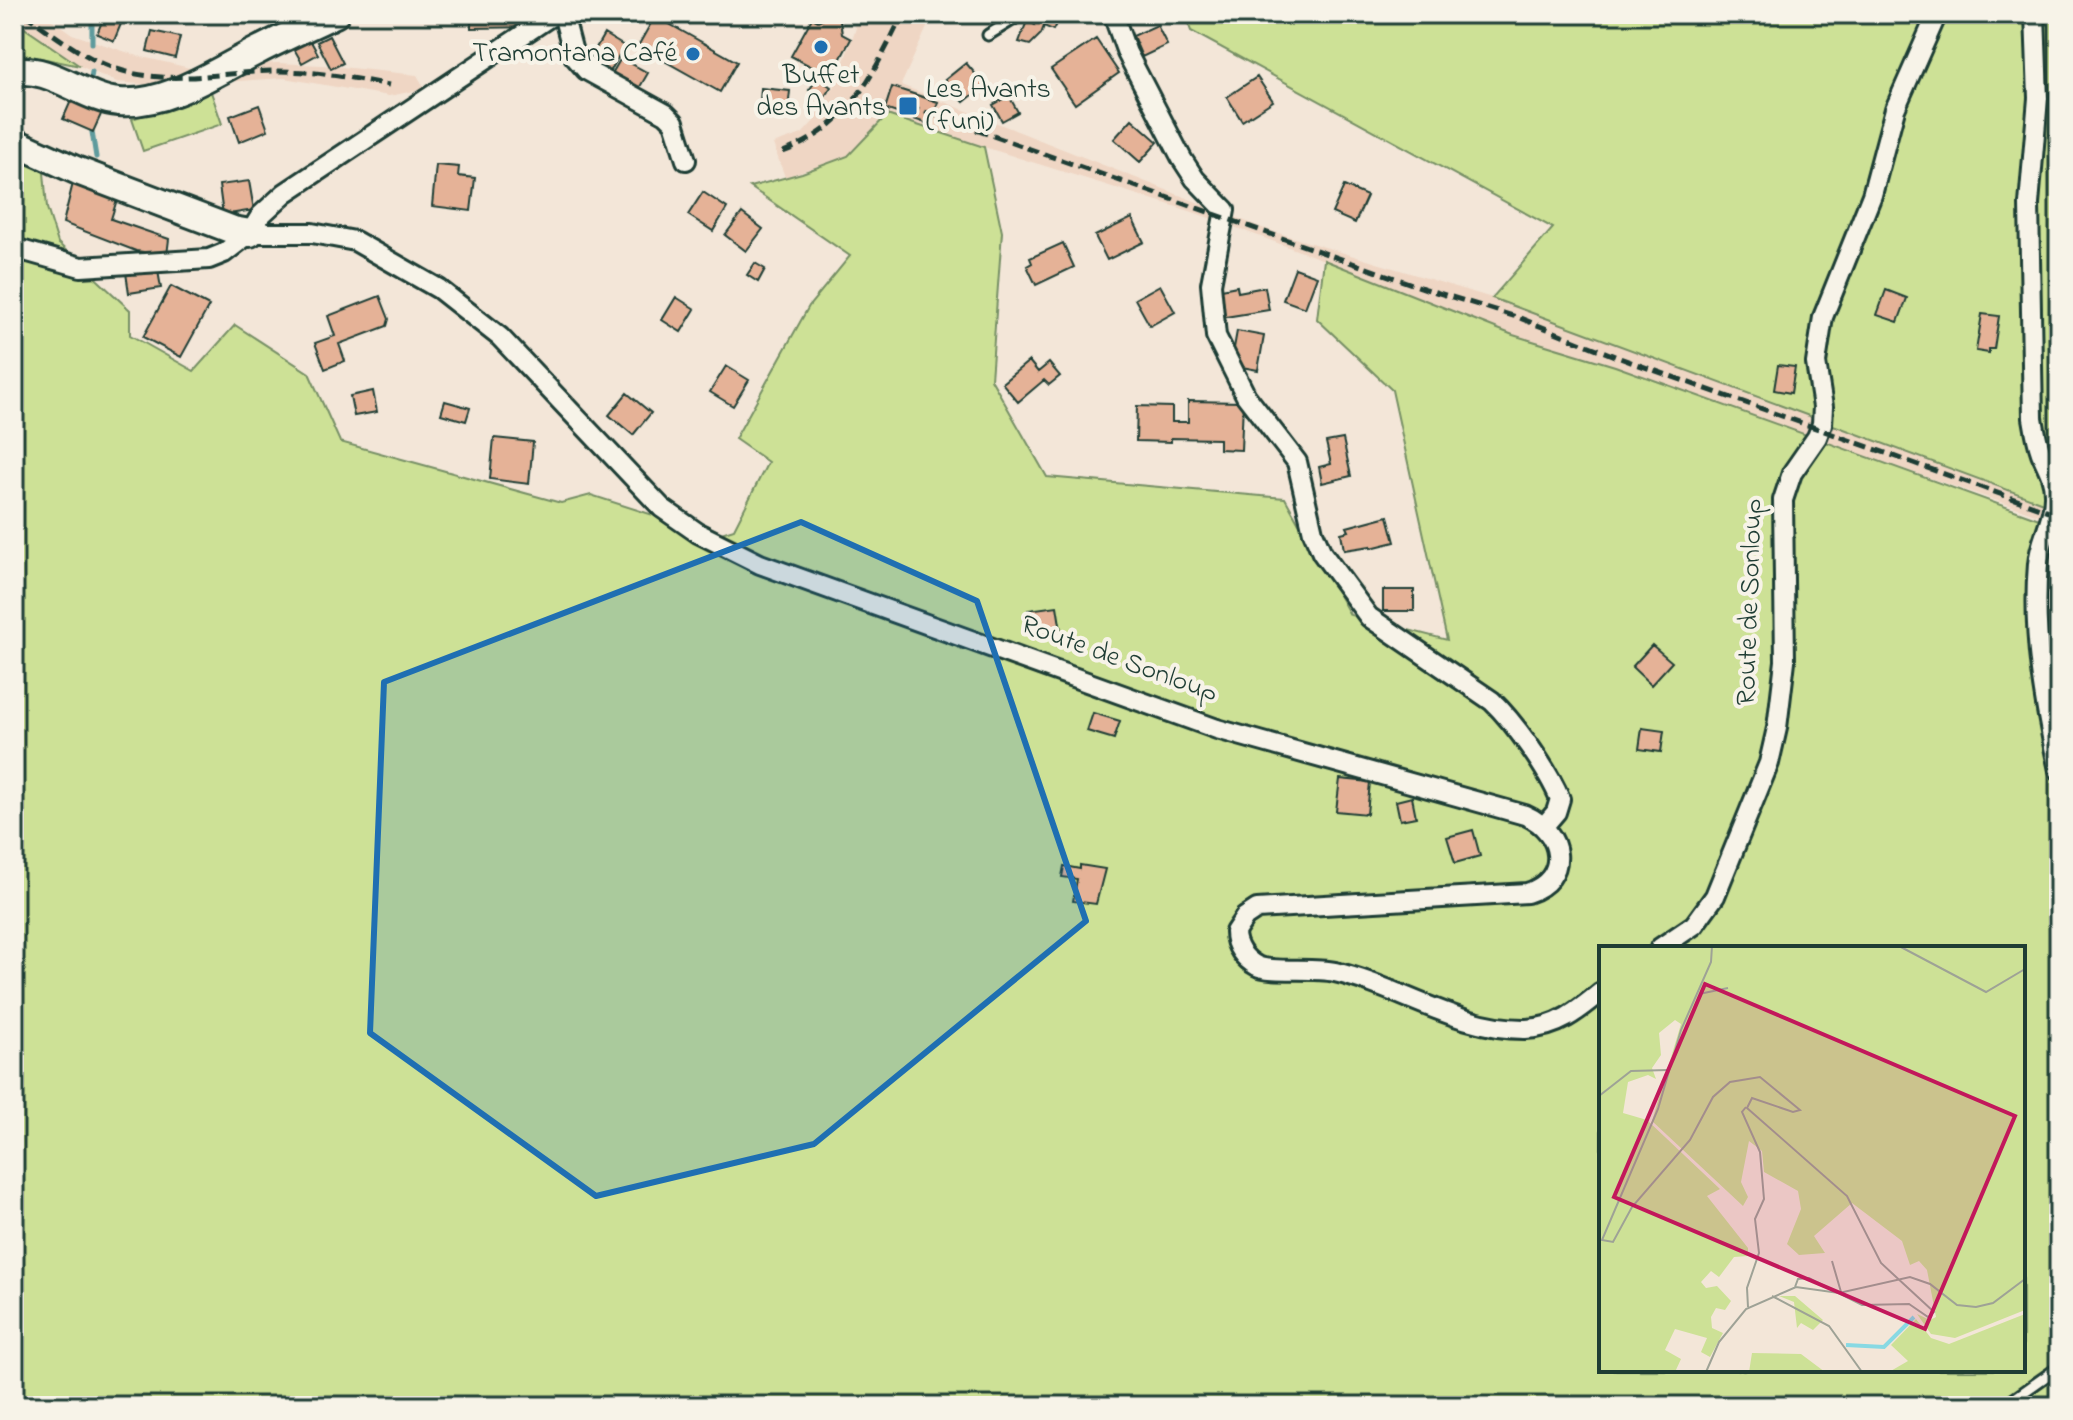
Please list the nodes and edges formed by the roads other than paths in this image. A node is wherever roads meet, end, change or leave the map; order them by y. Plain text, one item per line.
1 (335, 14) edge
2 (554, 14) edge
3 (563, 14) edge
4 (1022, 14) edge
5 (1113, 14) edge
6 (1937, 14) edge
7 (2035, 14) edge
8 (988, 35) dead end
9 (14, 72) edge
10 (14, 142) edge
11 (686, 160) dead end
12 (250, 233) junction
13 (14, 248) edge
14 (2059, 770) edge
15 (1544, 826) junction
16 (1663, 946) edge
17 (1599, 994) edge
18 (2059, 1367) edge
19 (2004, 1406) edge

1 - 9 street
2 - 12 street
3 - 11 street
4 - 8 lane
5 - 15 street
6 - 16 street, Route de Sonloup
7 - 14 street
10 - 12 street, Route de Sonloup
12 - 13 street
12 - 15 street, Route de Sonloup
15 - 17 street
18 - 19 lane

